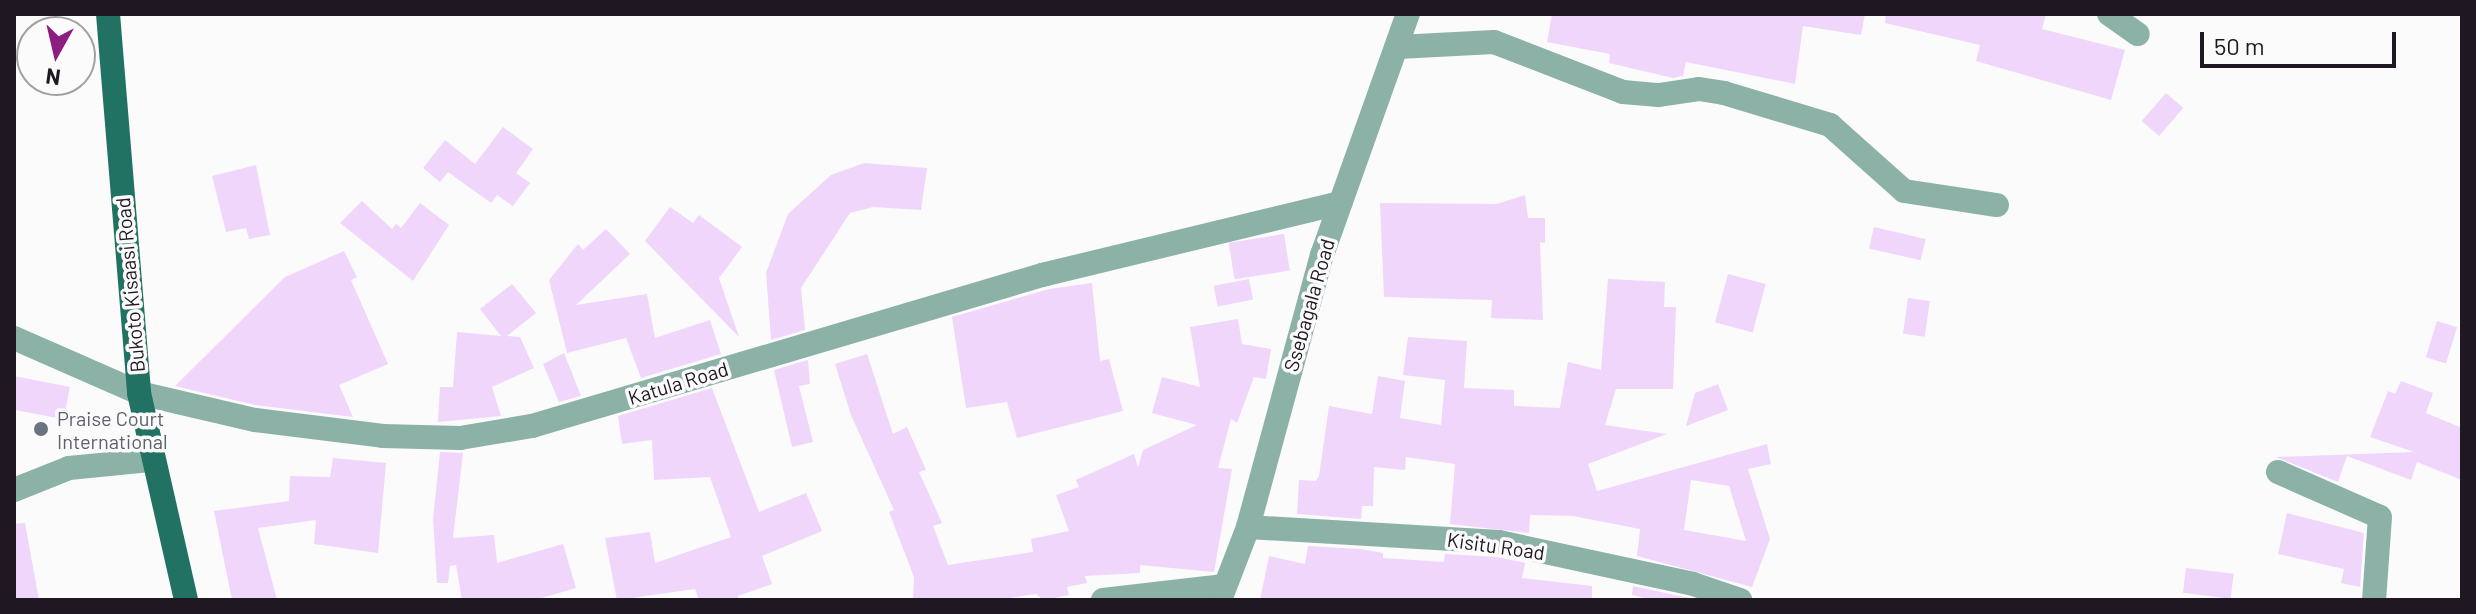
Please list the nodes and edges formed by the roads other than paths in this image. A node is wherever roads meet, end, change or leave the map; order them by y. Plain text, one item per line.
1 (108, 14) edge
2 (1408, 14) edge
3 (2109, 14) edge
4 (2138, 34) dead end
5 (1398, 47) junction
6 (1340, 203) junction
7 (1997, 205) dead end
8 (14, 338) edge
9 (139, 393) junction
10 (150, 460) junction
11 (2278, 472) dead end
12 (14, 490) edge
13 (1248, 527) junction
14 (1222, 593) edge
15 (186, 600) edge
16 (1103, 600) edge
17 (1740, 600) edge
18 (2374, 600) edge

1 - 9 main road, Bukoto Kisaasi Road
2 - 5 street, Ssebagala Road
3 - 4 street
5 - 6 street, Ssebagala Road
5 - 7 street
6 - 9 street, Katula Road
6 - 13 street, Ssebagala Road
8 - 9 street, Katula Road
9 - 10 main road, Bukoto Kisaasi Road
10 - 12 street
10 - 15 main road, Bukoto Kisaasi Road
11 - 18 street
13 - 14 street, Ssebagala Road
13 - 17 street, Kisitu Road
14 - 16 street

